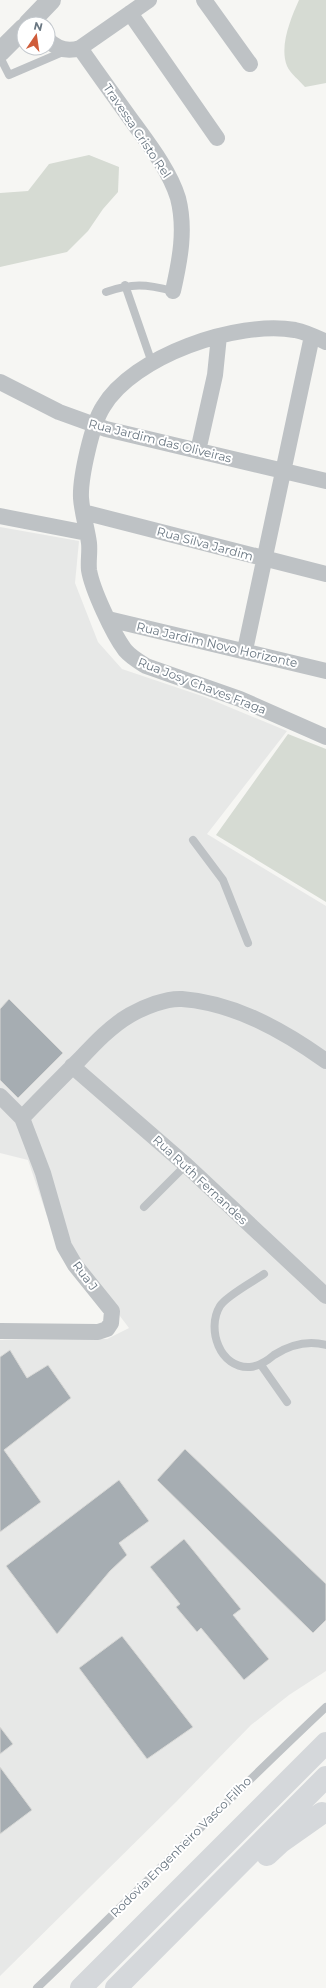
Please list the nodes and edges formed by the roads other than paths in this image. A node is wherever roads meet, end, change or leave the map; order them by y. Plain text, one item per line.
1 (51, 0) edge
2 (149, 0) edge
3 (204, 0) edge
4 (130, 13) junction
5 (37, 16) edge
6 (16, 37) edge
7 (56, 47) edge
8 (74, 49) junction
9 (0, 52) edge
10 (0, 57) edge
11 (250, 64) dead end
12 (217, 138) dead end
13 (125, 285) junction
14 (173, 291) joint
15 (106, 292) dead end
16 (220, 336) junction
17 (319, 339) edge
18 (152, 363) junction
19 (0, 382) edge
20 (95, 425) junction
21 (198, 451) junction
22 (284, 471) junction
23 (326, 481) edge
24 (83, 512) junction
25 (0, 516) edge
26 (87, 533) junction
27 (265, 560) junction
28 (326, 574) edge
29 (108, 619) junction
30 (245, 650) junction
31 (326, 671) edge
32 (326, 737) edge
33 (193, 840) dead end
34 (248, 943) dead end
35 (326, 1061) edge
36 (72, 1066) junction
37 (0, 1096) edge
38 (22, 1118) junction
39 (186, 1165) junction
40 (144, 1208) dead end
41 (264, 1274) dead end
42 (326, 1296) edge
43 (0, 1331) edge
44 (326, 1345) edge
45 (261, 1365) junction
46 (287, 1402) dead end
47 (326, 1707) edge
48 (326, 1743) edge
49 (326, 1777) edge
50 (324, 1812) edge
51 (37, 1988) edge
52 (82, 1988) edge
53 (116, 1988) edge
54 (133, 1988) edge

1 - 5 street
2 - 4 street
3 - 11 street
4 - 8 street
4 - 12 street
6 - 9 street
7 - 8 street
8 - 10 lane
8 - 14 street, Travessa Cristo Rel
13 - 14 lane
13 - 15 lane
13 - 18 lane
16 - 17 street, Rua Josy Chaves Fraga
16 - 18 street, Rua Josy Chaves Fraga
16 - 21 street
17 - 22 street
18 - 20 street, Rua Josy Chaves Fraga
19 - 20 street, Rua Jardim das Oliveiras
20 - 21 street, Rua Jardim das Oliveiras
20 - 24 street, Rua Josy Chaves Fraga
21 - 22 street, Rua Jardim das Oliveiras
22 - 23 street, Rua Jardim das Oliveiras
22 - 27 street
24 - 26 street, Rua Josy Chaves Fraga
24 - 27 street, Rua Silva Jardim
25 - 26 street
26 - 29 street, Rua Josy Chaves Fraga
27 - 28 street, Rua Silva Jardim
27 - 30 street
29 - 30 street, Rua Jardim Novo Horizonte
29 - 32 street, Rua Josy Chaves Fraga
30 - 31 street, Rua Jardim Novo Horizonte
33 - 34 lane
35 - 36 street
36 - 38 street
36 - 39 street, Rua Ruth Fernandes
37 - 38 street
38 - 43 street, Rua J
39 - 40 lane
39 - 42 street, Rua Ruth Fernandes
41 - 45 lane
44 - 45 lane
45 - 46 lane
47 - 51 lane, Rodovia Engenheiro Vasco Filho
48 - 52 highway
49 - 53 highway
50 - 54 highway

